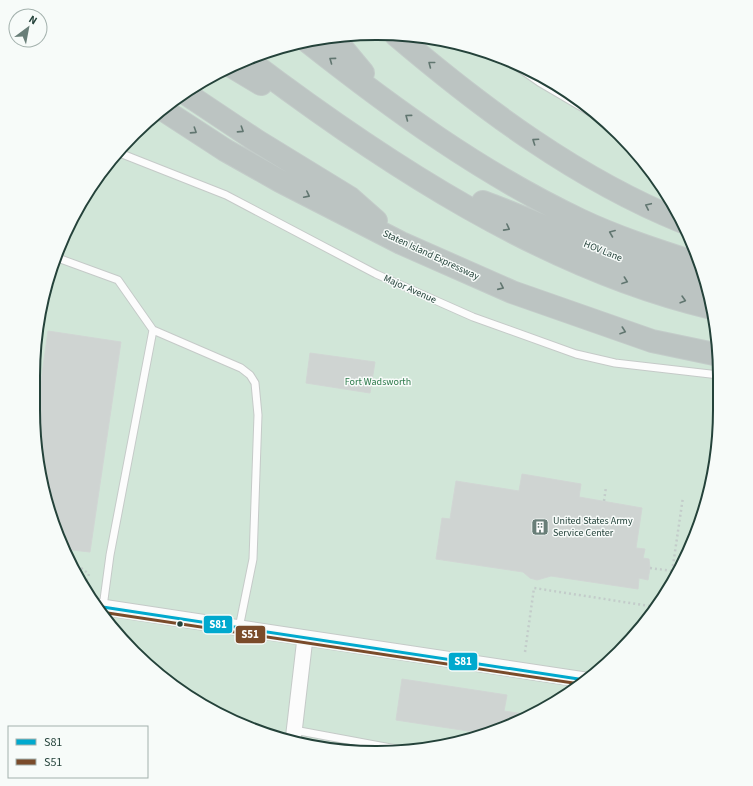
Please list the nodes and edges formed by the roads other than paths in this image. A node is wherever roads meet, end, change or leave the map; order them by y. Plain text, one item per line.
1 (404, 41) edge
2 (338, 43) edge
3 (312, 46) edge
4 (253, 64) edge
5 (238, 70) edge
6 (539, 82) edge
7 (552, 90) edge
8 (190, 97) edge
9 (386, 100) junction
10 (168, 113) edge
11 (431, 134) junction
12 (124, 155) edge
13 (412, 173) junction
14 (673, 217) edge
15 (549, 228) junction
16 (401, 242) junction
17 (61, 259) edge
18 (694, 265) edge
19 (658, 272) junction
20 (700, 284) edge
21 (705, 304) edge
22 (153, 330) junction
23 (712, 354) edge
24 (713, 374) edge
25 (100, 600) edge
26 (105, 607) edge
27 (239, 628) junction
28 (305, 638) junction
29 (576, 680) edge
30 (293, 736) edge
31 (364, 745) edge

14 -> 1 highway
2 - 9 highway
9 -> 3 highway
4 - 13 highway
5 - 13 highway
6 - 7 lane
8 -> 16 highway
11 -> 9 highway
10 -> 16 highway, Staten Island Expressway
11 - 15 highway
19 -> 11 highway
12 - 24 lane, Major Avenue
13 - 15 highway
13 -> 19 highway
15 - 19 highway, HOV Lane
16 -> 23 highway, Staten Island Expressway
17 - 22 lane
18 - 19 highway
19 - 20 highway
19 -> 21 highway
22 - 25 lane
22 - 27 lane
26 - 27 street
27 - 28 street
28 - 29 street
28 - 30 street
30 - 31 lane

